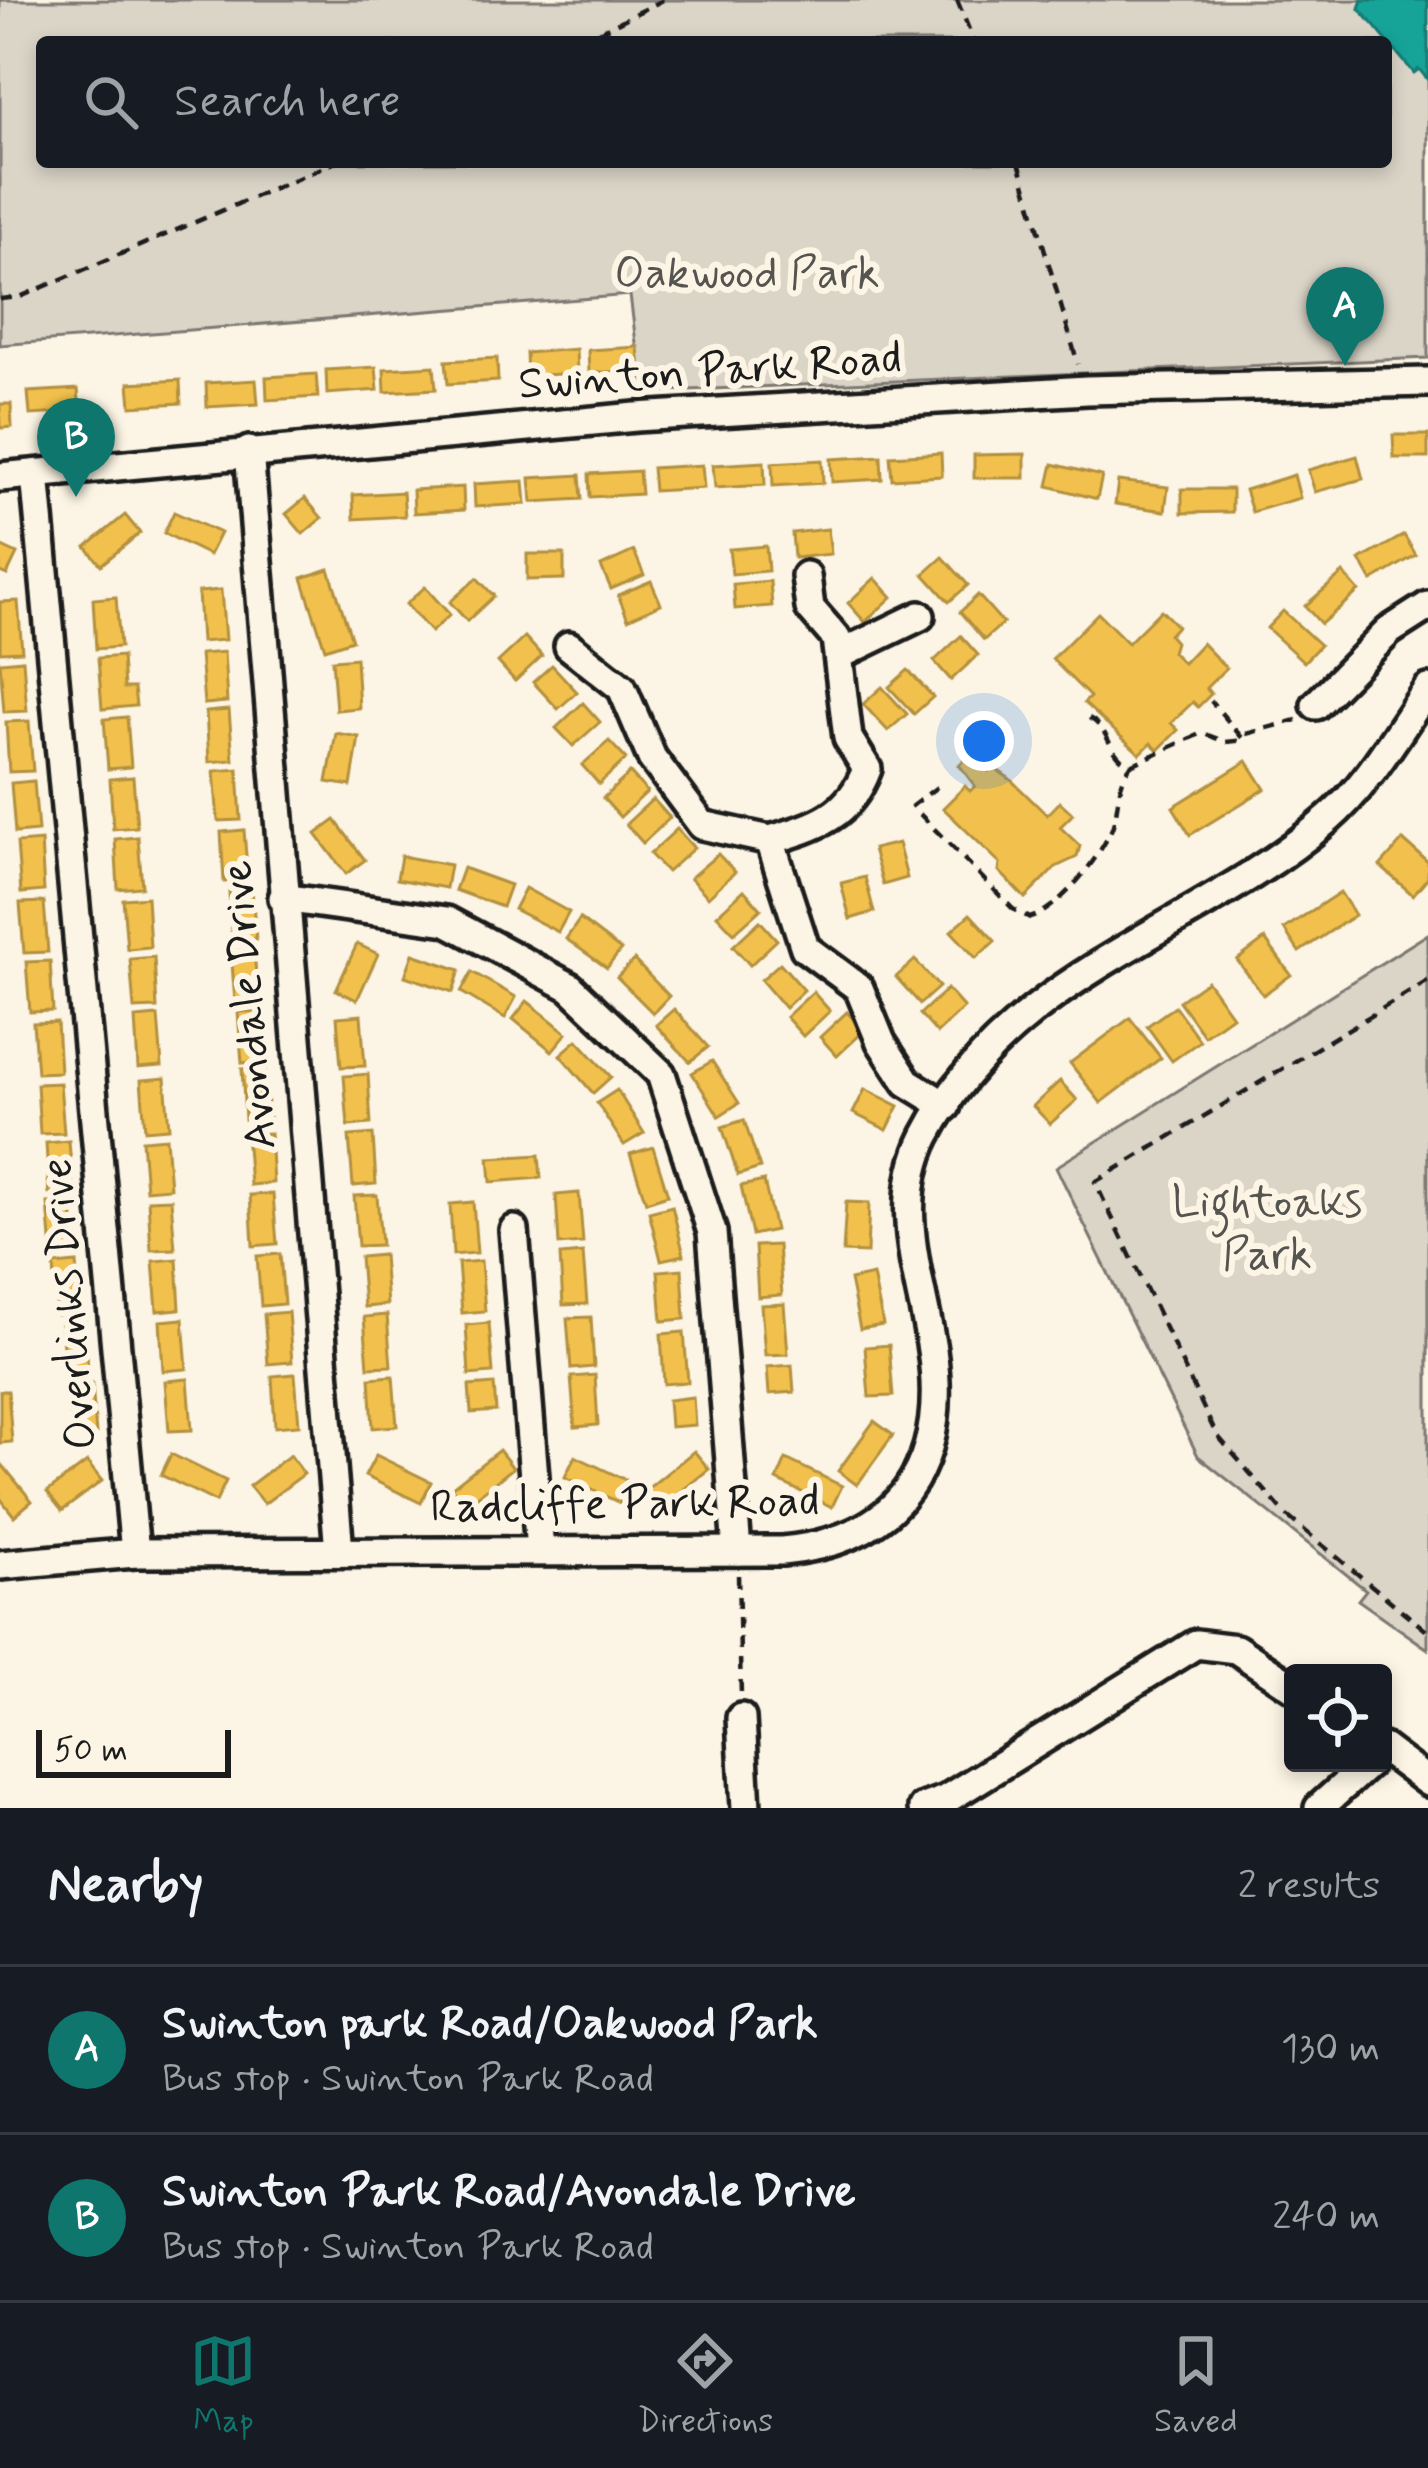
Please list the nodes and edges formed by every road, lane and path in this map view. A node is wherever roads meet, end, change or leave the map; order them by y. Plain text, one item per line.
1 (664, 0) edge
2 (958, 0) edge
3 (590, 36) edge
4 (972, 36) edge
5 (322, 168) edge
6 (1021, 168) edge
7 (0, 299) edge
8 (1428, 382) edge
9 (1087, 390) junction
10 (249, 451) junction
11 (35, 474) junction
12 (0, 477) edge
13 (806, 576) dead end
14 (1428, 606) edge
15 (920, 616) dead end
16 (568, 646) dead end
17 (839, 655) junction
18 (1428, 689) edge
19 (1211, 701) dead end
20 (1316, 705) joint
21 (1089, 718) dead end
22 (1241, 731) junction
23 (1131, 765) junction
24 (937, 787) dead end
25 (770, 841) junction
26 (283, 898) junction
27 (1428, 981) edge
28 (946, 1106) junction
29 (514, 1230) dead end
30 (540, 1551) junction
31 (737, 1551) junction
32 (135, 1552) junction
33 (340, 1552) junction
34 (0, 1565) edge
35 (1428, 1632) edge
36 (1284, 1681) edge
37 (741, 1718) joint
38 (1392, 1755) edge
39 (1359, 1772) edge
40 (1428, 1782) edge
41 (746, 1808) edge
42 (923, 1808) edge
43 (1319, 1808) edge

1 - 3 path
2 - 4 path
5 - 7 path
6 - 9 path
8 - 9 street, Swinton Park Road
9 - 10 street, Swinton Park Road
10 - 11 street, Swinton Park Road
10 - 26 street, Avondale Drive
11 - 12 street, Swinton Park Road
11 - 32 street, Overlinks Drive
13 - 17 street
14 - 20 street
15 - 17 street
16 - 25 street
17 - 25 street
18 - 28 street, Radcliffe Park Road
19 - 22 path
20 - 22 path
21 - 23 path
22 - 23 path
23 - 24 path
25 - 28 street
26 - 31 street
26 - 33 street, Avondale Drive
27 - 35 path
28 - 31 street, Radcliffe Park Road
29 - 30 street
30 - 31 street, Radcliffe Park Road
30 - 33 street, Radcliffe Park Road
31 - 37 path
32 - 33 street, Radcliffe Park Road
32 - 34 street, Radcliffe Park Road
36 - 42 street
37 - 41 street
38 - 40 street
39 - 43 street

